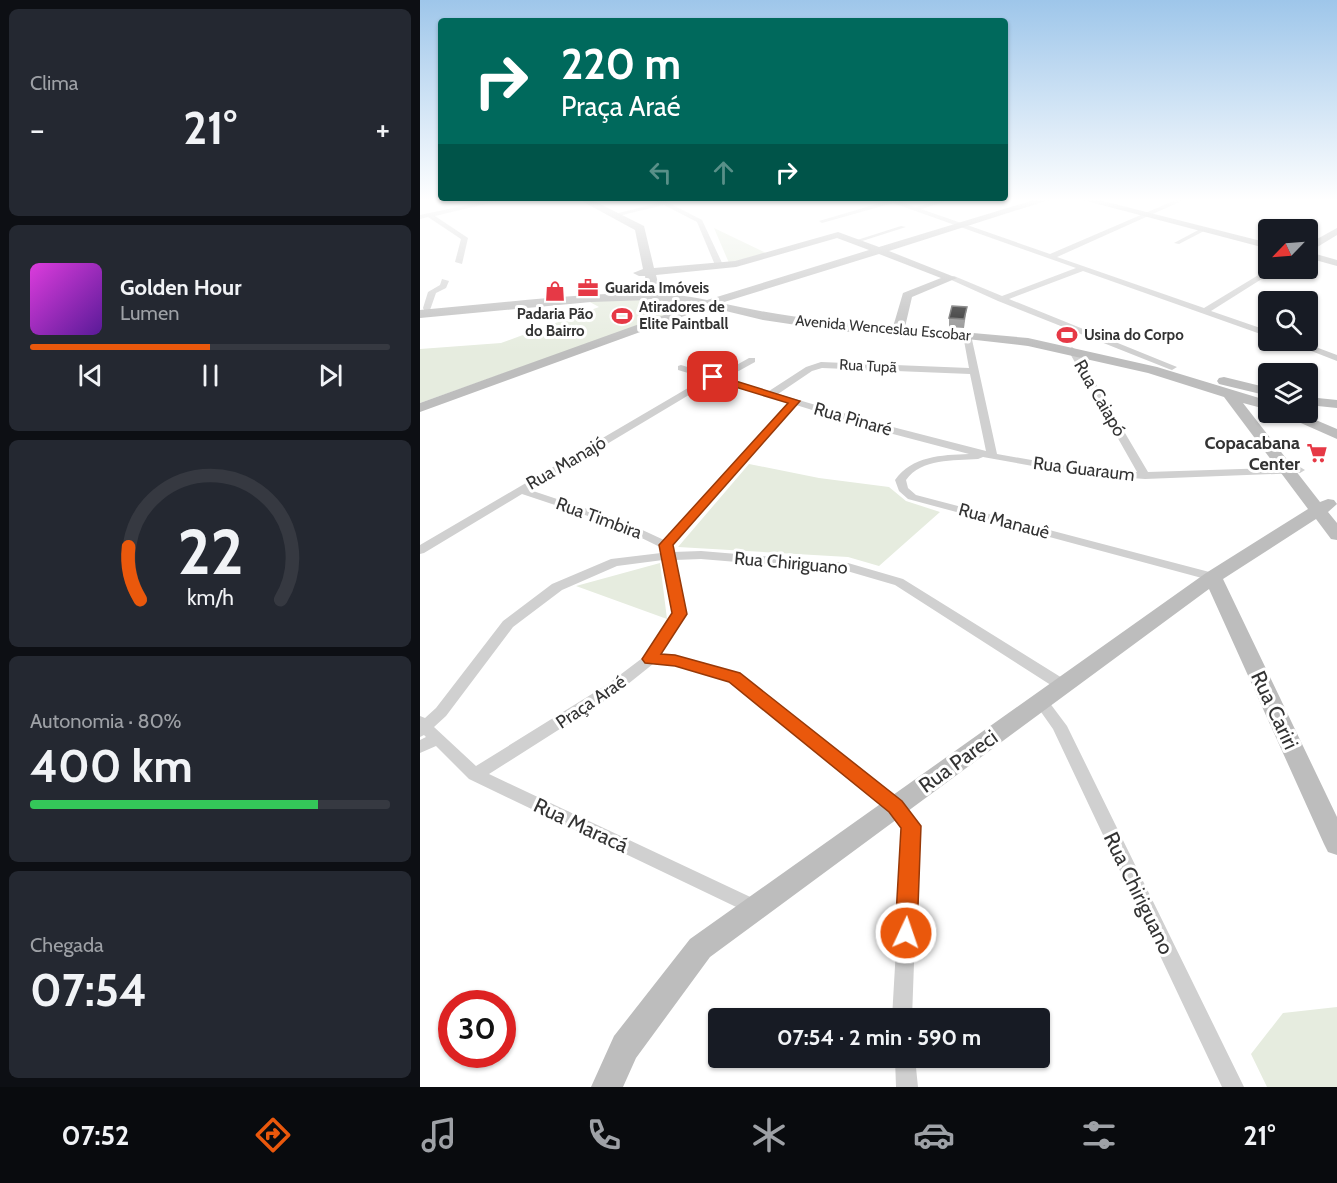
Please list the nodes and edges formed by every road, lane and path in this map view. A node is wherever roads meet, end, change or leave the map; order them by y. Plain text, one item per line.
1 (462, 250) edge
2 (635, 250) edge
3 (641, 250) edge
4 (712, 250) edge
5 (786, 250) edge
6 (880, 250) joint
7 (1033, 250) edge
8 (1067, 250) edge
9 (1052, 256) junction
10 (1318, 258) edge
11 (459, 262) dead end
12 (1337, 263) edge
13 (719, 265) junction
14 (1083, 268) junction
15 (951, 278) junction
16 (1258, 279) edge
17 (445, 282) dead end
18 (642, 284) junction
19 (745, 292) junction
20 (1001, 299) junction
21 (697, 300) junction
22 (752, 308) junction
23 (422, 310) edge
24 (1205, 311) junction
25 (898, 328) junction
26 (880, 330) junction
27 (1258, 330) edge
28 (967, 335) junction
29 (1072, 350) junction
30 (1119, 350) junction
31 (1318, 351) edge
32 (1337, 358) edge
33 (1140, 359) junction
34 (752, 360) dead end
35 (1172, 367) junction
36 (681, 368) dead end
37 (1152, 370) junction
38 (973, 371) junction
39 (716, 378) junction
40 (1234, 390) junction
41 (771, 394) junction
42 (1258, 398) edge
43 (795, 401) junction
44 (420, 408) edge
45 (1318, 408) edge
46 (1318, 416) edge
47 (1318, 418) edge
48 (1335, 421) edge
49 (1261, 423) edge
50 (1261, 428) junction
51 (992, 455) junction
52 (1294, 470) junction
53 (1145, 476) junction
54 (520, 490) junction
55 (1327, 509) edge
56 (1337, 536) edge
57 (420, 550) edge
58 (667, 550) junction
59 (1213, 577) junction
60 (650, 659) junction
61 (1062, 685) junction
62 (1041, 702) junction
63 (422, 726) edge
64 (437, 739) junction
65 (420, 747) edge
66 (475, 775) junction
67 (896, 806) junction
68 (1337, 844) edge
69 (755, 908) junction
70 (902, 1008) edge
71 (906, 1068) edge
72 (607, 1087) edge
73 (907, 1087) edge
74 (1233, 1087) edge

1 - 11 street
2 - 18 street
3 - 18 street
4 - 13 street
5 - 13 street
6 - 15 street
6 - 19 street
7 - 9 street
8 - 9 street
9 - 14 street
10 - 12 street
13 - 18 street
14 - 20 street
14 - 24 street
15 - 20 street
15 - 25 street
16 - 24 street
17 - 23 street
18 - 21 street, Avenida Wenceslau Escobar
18 - 21 street, Avenida Wenceslau Escobar
18 - 23 street, Avenida Wenceslau Escobar
19 - 21 street
19 - 22 street
20 - 30 street
21 - 22 street, Avenida Wenceslau Escobar
21 - 26 street, Avenida Wenceslau Escobar
21 - 44 street
22 - 25 street, Avenida Wenceslau Escobar
24 - 27 street
25 - 26 street
25 - 30 street, Avenida Wenceslau Escobar
26 - 28 street, Avenida Wenceslau Escobar
28 - 29 street, Avenida Wenceslau Escobar
28 - 38 street
29 - 37 street, Avenida Wenceslau Escobar
29 - 53 street, Rua Caiapó
30 - 33 street, Avenida Wenceslau Escobar
30 - 35 street
31 - 32 street
33 - 35 street, Avenida Wenceslau Escobar
33 - 37 street
34 - 39 street, Rua Manajó
35 - 40 street, Avenida Wenceslau Escobar
36 - 39 street, Rua Pinaré
37 - 40 street, Avenida Wenceslau Escobar
38 - 41 street, Rua Tupã
38 - 51 street
39 - 41 street, Rua Pinaré
39 - 54 street, Rua Manajó
40 - 42 street, Avenida Wenceslau Escobar
40 - 50 street
41 - 43 street, Rua Pinaré
43 - 51 street, Rua Pinaré
43 - 58 street
45 - 48 street
46 - 48 street
47 - 48 street
49 - 50 street
50 - 52 street
51 - 53 street, Rua Guaraum
51 - 59 street, Rua Manauê
52 - 53 street, Rua Guaraum
52 - 55 street
54 - 57 street, Rua Manajó
54 - 58 street, Rua Timbira
55 - 56 street
55 - 59 street, Rua Pareci
58 - 60 street, Praça Araé
58 - 61 street, Rua Chiriguano
58 - 63 street
59 - 61 street, Rua Pareci
59 - 68 street, Rua Cariri
60 - 66 street, Praça Araé
60 - 67 street
61 - 62 street, Rua Pareci
62 - 67 street, Rua Pareci
62 - 74 street, Rua Chiriguano
63 - 64 street, Rua Maracá
64 - 65 street
64 - 66 street, Rua Maracá
66 - 69 street, Rua Maracá
67 - 69 street, Rua Pareci
67 - 70 street
69 - 72 street, Rua Pareci
71 - 73 street

